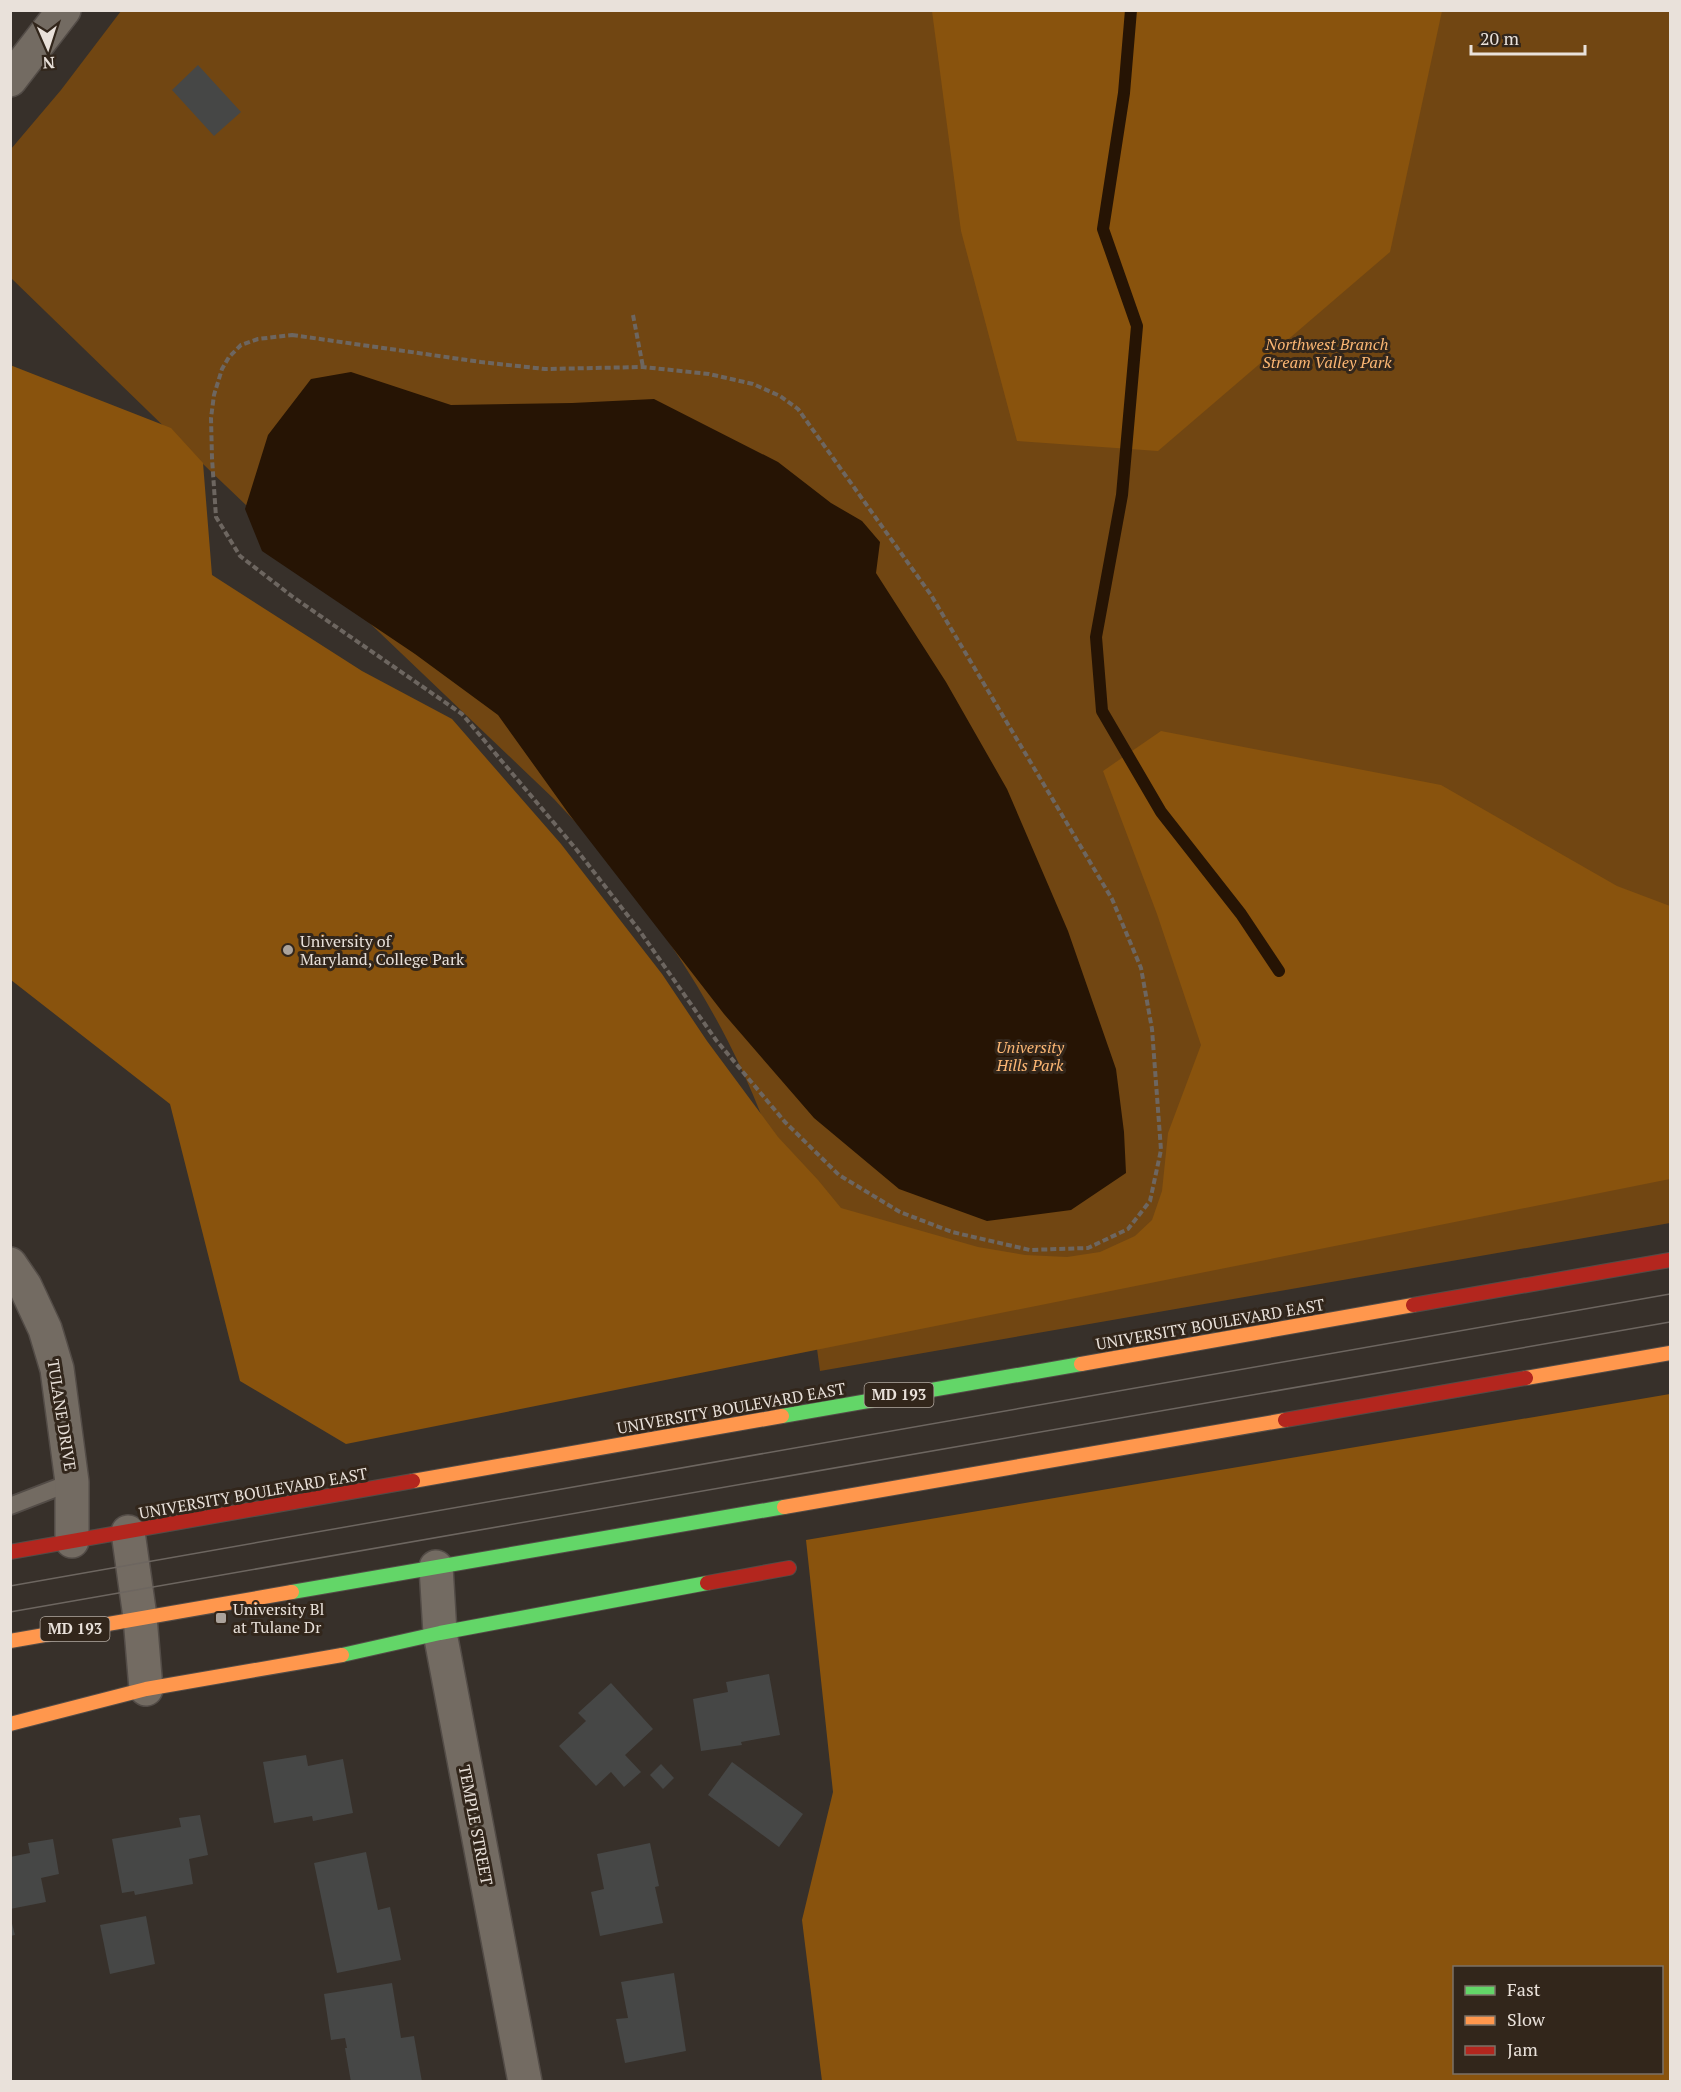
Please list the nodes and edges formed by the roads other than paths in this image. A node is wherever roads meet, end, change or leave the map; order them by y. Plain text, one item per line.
1 (64, 10) edge
2 (10, 80) edge
3 (1671, 1260) edge
4 (10, 1264) edge
5 (1671, 1353) edge
6 (70, 1472) junction
7 (10, 1506) edge
8 (128, 1532) junction
9 (72, 1541) junction
10 (10, 1552) edge
11 (435, 1567) junction
12 (789, 1569) dead end
13 (140, 1617) junction
14 (440, 1633) junction
15 (10, 1641) edge
16 (146, 1689) junction
17 (10, 1724) edge
18 (525, 2082) edge

1 - 2 street
3 - 8 main road, UNIVERSITY BOULEVARD EAST / MD 193
4 - 6 street, TULANE DRIVE
5 - 11 main road, MD 193
6 - 7 lane
6 - 9 street, TULANE DRIVE
8 - 9 main road, UNIVERSITY BOULEVARD EAST / MD 193
8 - 13 street
9 - 10 main road, UNIVERSITY BOULEVARD EAST / MD 193
11 - 13 main road, MD 193
11 - 14 street, TEMPLE STREET
12 - 14 main road
13 - 15 main road, MD 193
13 - 16 street
14 - 16 main road
14 - 18 street, TEMPLE STREET
16 - 17 main road

